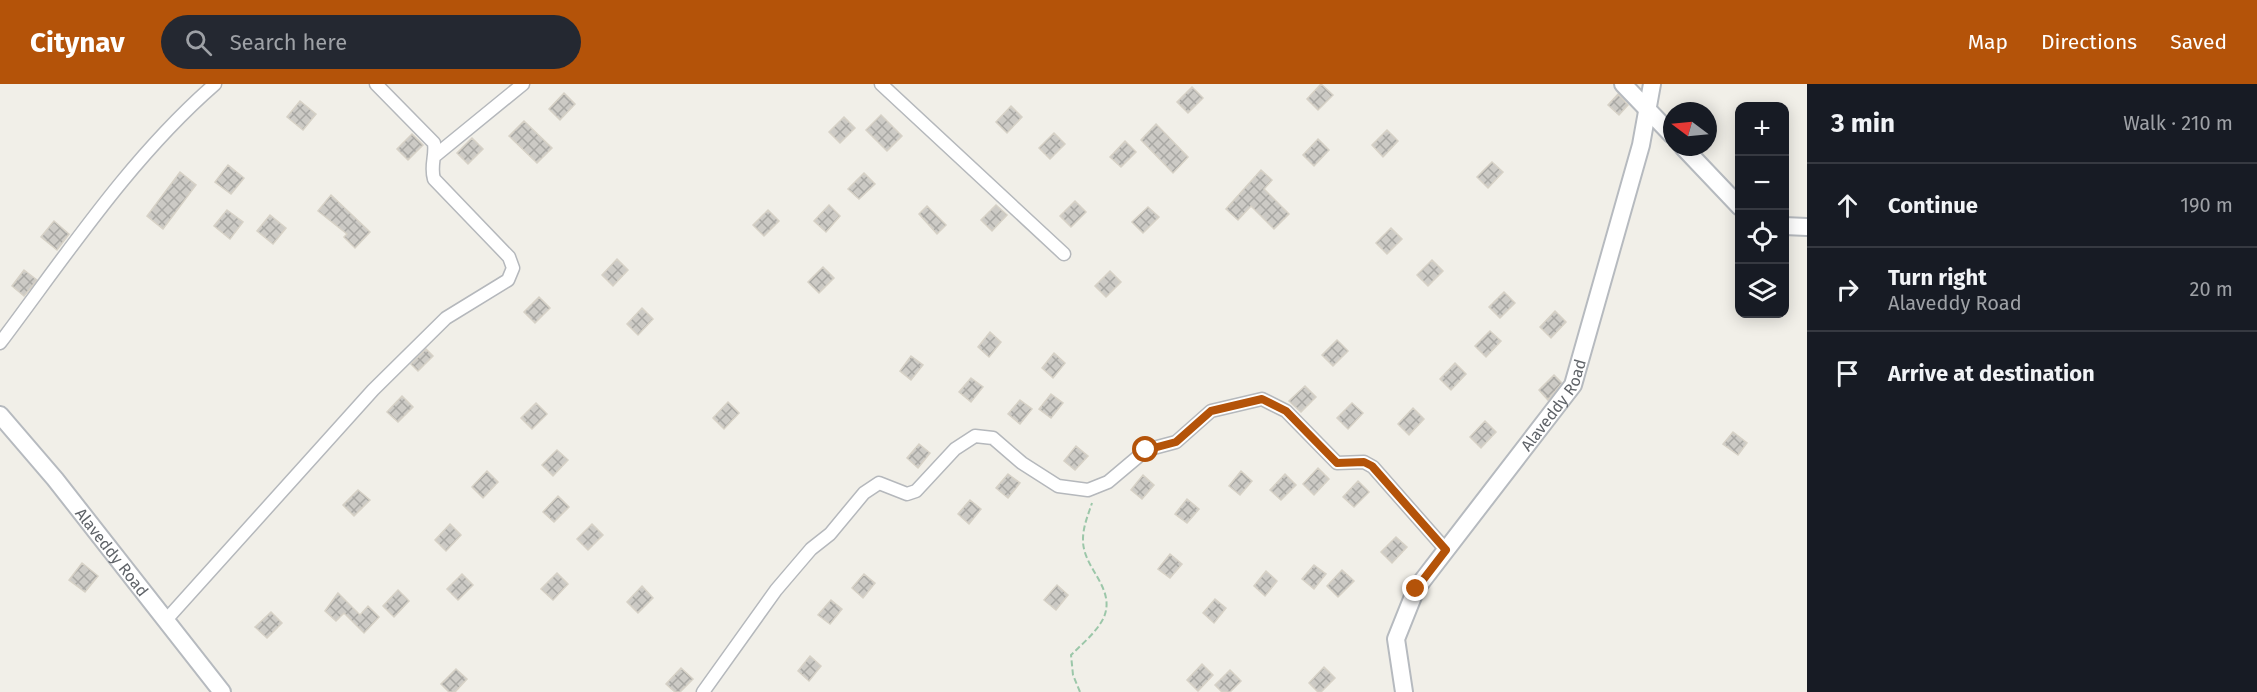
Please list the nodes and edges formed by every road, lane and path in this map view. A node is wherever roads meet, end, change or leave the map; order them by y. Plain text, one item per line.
1 (215, 84) edge
2 (376, 84) edge
3 (523, 84) edge
4 (881, 84) edge
5 (1623, 84) edge
6 (1652, 84) edge
7 (1646, 106) junction
8 (1663, 125) edge
9 (436, 155) junction
10 (1692, 156) edge
11 (1735, 202) edge
12 (1789, 226) edge
13 (1807, 228) edge
14 (1064, 254) dead end
15 (0, 343) edge
16 (0, 416) edge
17 (1098, 486) junction
18 (1446, 550) junction
19 (166, 620) junction
20 (222, 692) edge
21 (703, 692) edge
22 (1080, 692) edge
23 (1404, 692) edge

1 - 15 street
2 - 9 street
3 - 9 street
4 - 14 street
5 - 7 street
6 - 7 street, Alaveddy Road
7 - 8 street
7 - 18 street, Alaveddy Road
9 - 19 street
10 - 11 street
12 - 13 street
16 - 19 street, Alaveddy Road
17 - 18 street
17 - 21 street
17 - 22 path
18 - 23 street, Alaveddy Road
19 - 20 street, Alaveddy Road

